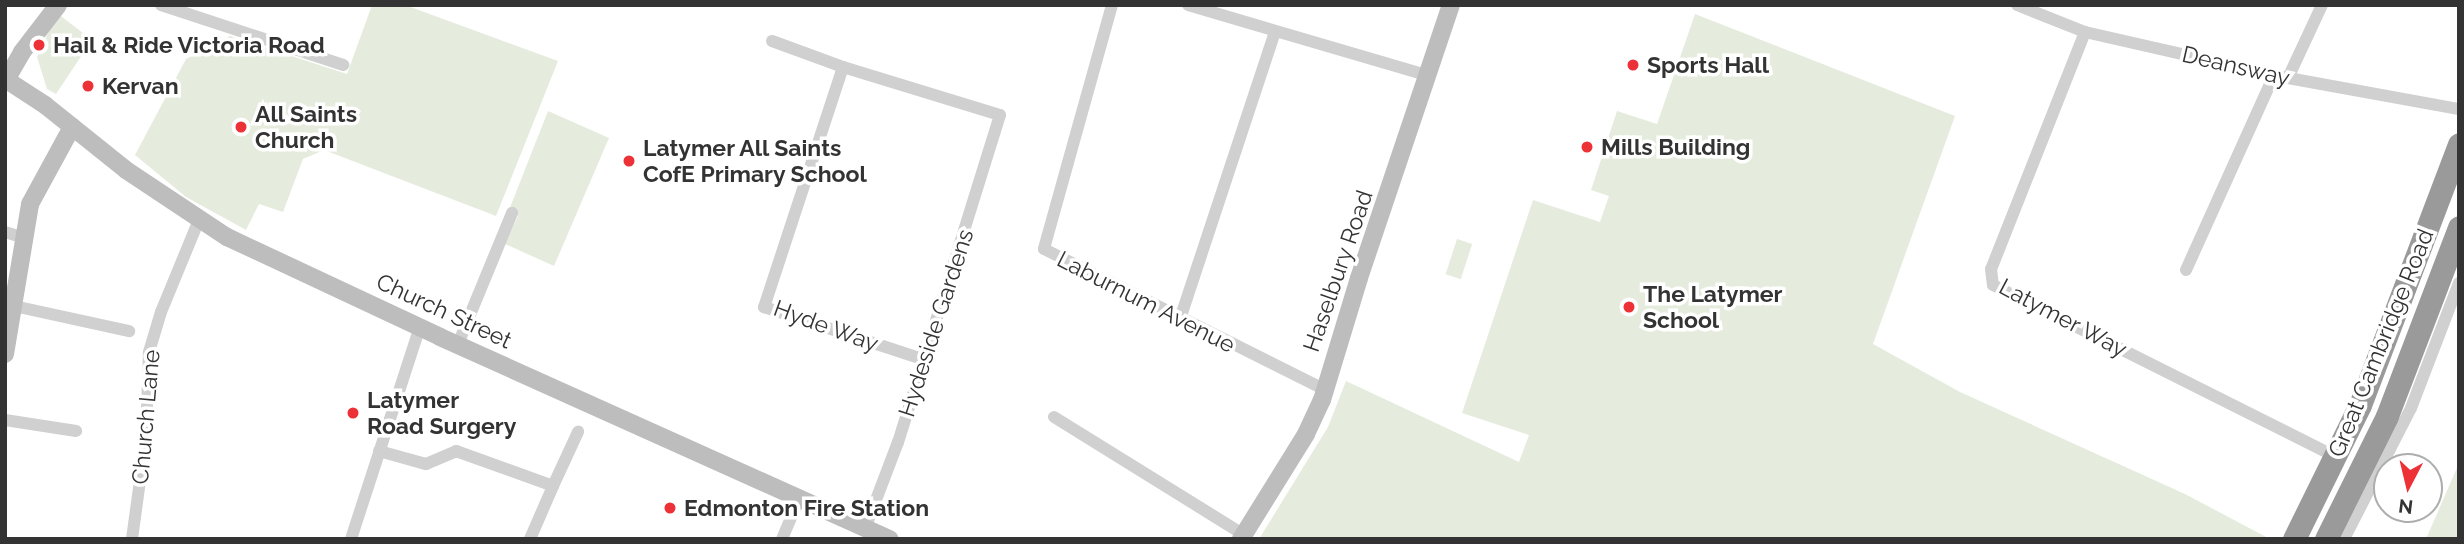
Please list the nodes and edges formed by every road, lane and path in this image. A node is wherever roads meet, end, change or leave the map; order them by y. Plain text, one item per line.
1 (58, 5) edge
2 (161, 5) edge
3 (1112, 5) edge
4 (1188, 5) edge
5 (1451, 5) edge
6 (2017, 5) edge
7 (2322, 5) edge
8 (1221, 10) edge
9 (1275, 31) junction
10 (2085, 32) junction
11 (772, 41) dead end
12 (343, 65) dead end
13 (844, 67) junction
14 (2274, 75) junction
15 (1429, 76) junction
16 (2288, 78) junction
17 (6, 79) edge
18 (2459, 109) edge
19 (72, 127) junction
20 (2459, 144) edge
21 (512, 213) dead end
22 (199, 220) junction
23 (2459, 227) edge
24 (5, 232) edge
25 (25, 238) junction
26 (2186, 270) dead end
27 (2459, 283) edge
28 (14, 306) junction
29 (1180, 319) junction
30 (420, 327) junction
31 (129, 331) dead end
32 (458, 344) junction
33 (5, 354) edge
34 (925, 360) junction
35 (1325, 390) junction
36 (1054, 417) dead end
37 (5, 419) edge
38 (76, 431) dead end
39 (578, 432) dead end
40 (379, 451) junction
41 (2335, 456) junction
42 (553, 486) junction
43 (799, 499) junction
44 (865, 529) junction
45 (1242, 537) edge
46 (132, 539) edge
47 (351, 539) edge
48 (530, 539) edge
49 (782, 539) edge
50 (890, 539) edge
51 (2294, 539) edge
52 (2326, 539) edge
53 (2344, 539) edge

1 - 17 main road
2 - 12 street
3 - 29 street, Laburnum Avenue
4 - 8 street
5 - 15 main road, Haselbury Road
6 - 10 street, Deansway
7 - 16 street
8 - 9 street
9 - 15 street
9 - 29 street
10 - 14 street, Deansway
10 - 41 street, Latymer Way
11 - 13 street
13 - 34 street, Hydeside Gardens
13 - 34 street, Hyde Way
14 - 16 street, Deansway
14 - 26 street
15 - 35 main road, Haselbury Road
16 - 18 street, Deansway
17 - 19 main road, Church Street
19 - 22 main road, Church Street
19 - 25 main road
20 - 41 highway, Great Cambridge Road
21 - 32 street
22 - 30 main road, Church Street
22 - 46 street, Church Lane
23 - 52 highway, Great Cambridge Road
24 - 25 street
25 - 28 main road
27 - 53 street
28 - 31 street
28 - 33 main road
29 - 35 street, Laburnum Avenue
30 - 32 main road, Church Street
30 - 40 street
32 - 43 main road, Church Street
34 - 44 street, Hydeside Gardens
35 - 45 main road, Haselbury Road
36 - 45 street
37 - 38 street
39 - 42 street
40 - 42 street
40 - 47 street
41 - 51 highway, Great Cambridge Road
42 - 48 street
43 - 44 main road, Church Street
43 - 49 street
44 - 50 main road, Church Street

